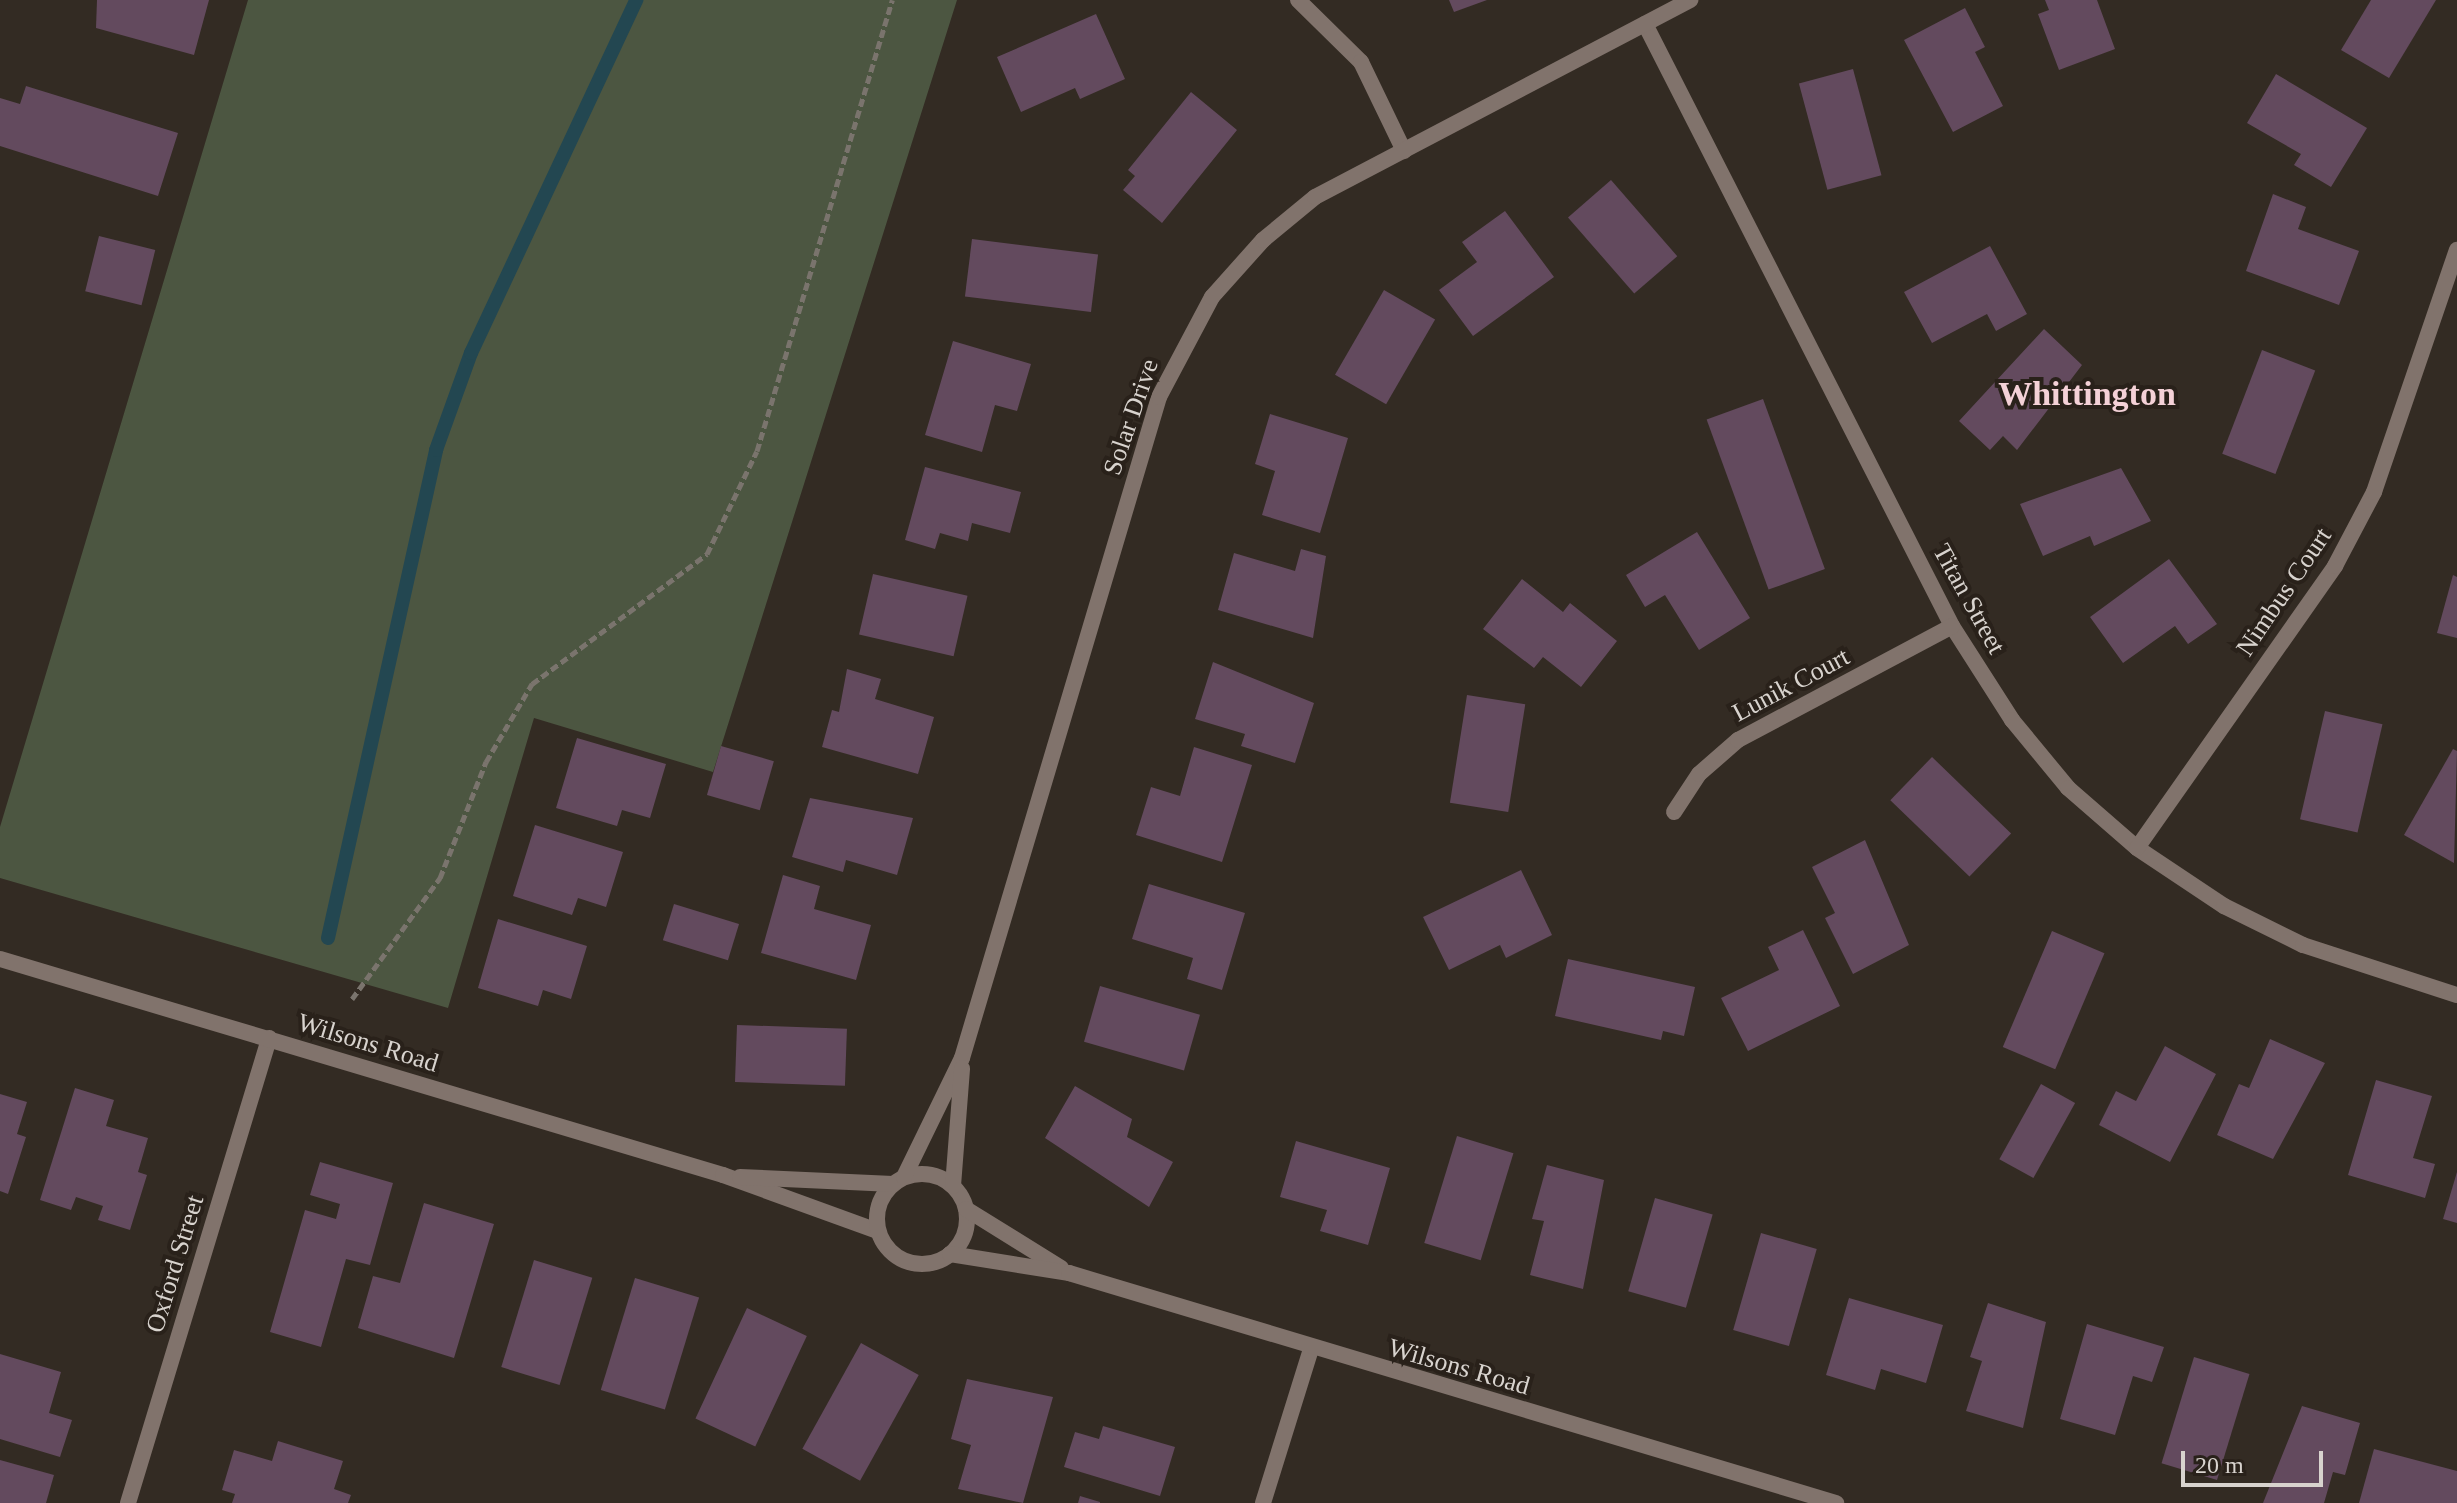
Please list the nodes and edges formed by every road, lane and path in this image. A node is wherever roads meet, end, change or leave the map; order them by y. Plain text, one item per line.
1 (892, 0) edge
2 (1298, 0) edge
3 (1691, 0) edge
4 (1645, 24) junction
5 (1404, 151) junction
6 (2457, 250) edge
7 (1952, 626) junction
8 (1674, 812) dead end
9 (2137, 848) junction
10 (0, 959) edge
11 (2457, 995) edge
12 (352, 999) dead end
13 (269, 1038) junction
14 (962, 1058) junction
15 (723, 1175) junction
16 (899, 1181) junction
17 (953, 1186) junction
18 (966, 1209) junction
19 (878, 1231) junction
20 (950, 1254) junction
21 (1069, 1273) junction
22 (1311, 1349) junction
23 (128, 1503) edge
24 (1263, 1503) edge
25 (1836, 1503) edge

1 - 12 path
2 - 5 street
3 - 4 street, Solar Drive
4 - 5 street, Solar Drive
4 - 7 street, Titan Street
5 - 14 street, Solar Drive
6 - 9 street, Nimbus Court
7 - 8 street, Lunik Court
7 - 9 street, Titan Street
9 - 11 street, Titan Street
10 - 13 street, Wilsons Road
13 - 15 street, Wilsons Road
13 - 23 street, Oxford Street
14 - 16 street, Solar Drive
14 - 17 street, Solar Drive
15 - 16 street, Wilsons Road
15 - 19 street, Wilsons Road
16 - 17 street
16 - 19 street
17 - 18 street
18 - 20 street
18 - 21 street, Wilsons Road
19 - 20 street
20 - 21 street, Wilsons Road
21 - 22 street, Wilsons Road
22 - 24 street
22 - 25 street, Wilsons Road

